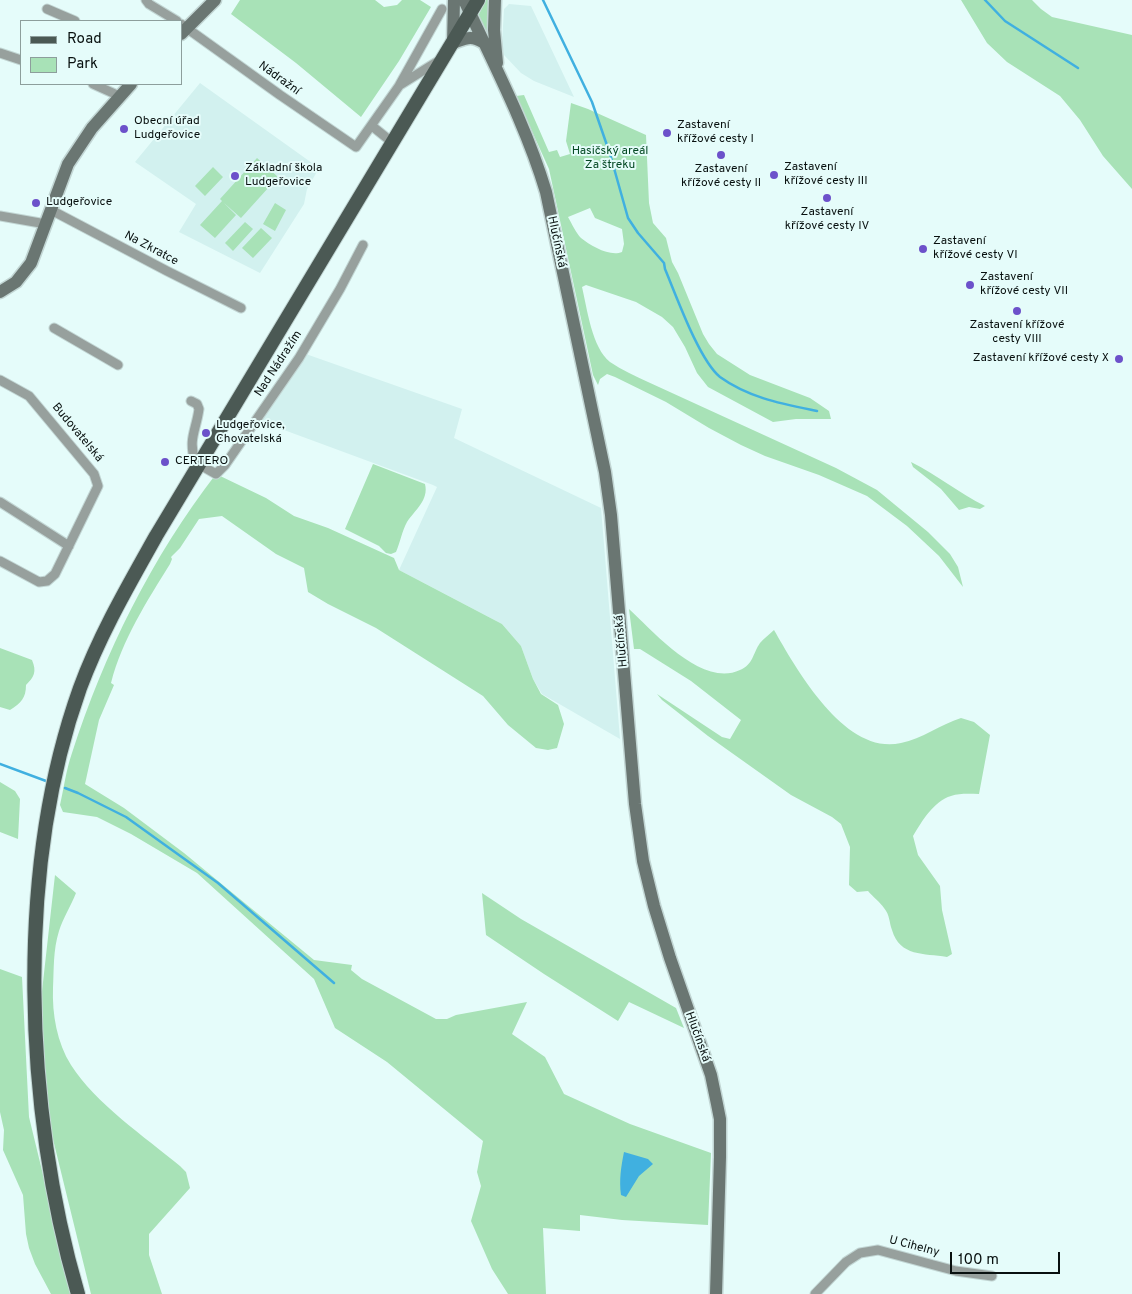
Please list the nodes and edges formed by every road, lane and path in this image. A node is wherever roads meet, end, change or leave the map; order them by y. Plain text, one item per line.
1 (146, 0) edge
2 (215, 0) edge
3 (454, 0) edge
4 (464, 0) edge
5 (478, 0) edge
6 (495, 0) edge
7 (442, 8) dead end
8 (47, 9) dead end
9 (470, 14) junction
10 (73, 20) edge
11 (172, 20) edge
12 (182, 27) edge
13 (453, 43) junction
14 (484, 44) junction
15 (0, 53) edge
16 (443, 59) junction
17 (20, 60) edge
18 (499, 72) junction
19 (95, 85) edge
20 (129, 85) edge
21 (399, 86) junction
22 (118, 98) junction
23 (372, 126) junction
24 (393, 143) junction
25 (51, 210) junction
26 (0, 216) edge
27 (46, 224) junction
28 (363, 245) dead end
29 (0, 292) edge
30 (241, 308) dead end
31 (57, 329) dead end
32 (118, 364) dead end
33 (0, 380) edge
34 (191, 401) dead end
35 (199, 465) junction
36 (0, 502) edge
37 (69, 546) junction
38 (0, 561) edge
39 (992, 1276) dead end
40 (78, 1294) edge
41 (716, 1294) edge
42 (815, 1294) edge

1 - 11 street, Nádražní
2 - 12 street
3 - 13 street
4 - 9 street, Hlučínská
5 - 9 main road
6 - 18 street
7 - 21 street
8 - 10 street
9 - 13 main road
9 - 14 street, Hlučínská
12 - 23 street, Nádražní
13 - 14 street
13 - 16 main road
14 - 18 street, Hlučínská
15 - 17 street
16 - 21 street
16 - 24 main road
18 - 41 street, Hlučínská
19 - 22 street
20 - 22 street
21 - 23 street
22 - 25 street
23 - 24 street
24 - 35 main road
25 - 27 street
25 - 30 street, Na Zkratce
26 - 27 street
27 - 29 street
28 - 35 street, Nad Nádražím
31 - 32 street
33 - 37 street, Budovatelská
34 - 35 street
35 - 40 main road
36 - 37 street
37 - 38 street, Budovatelská
39 - 42 street, U Cihelny

